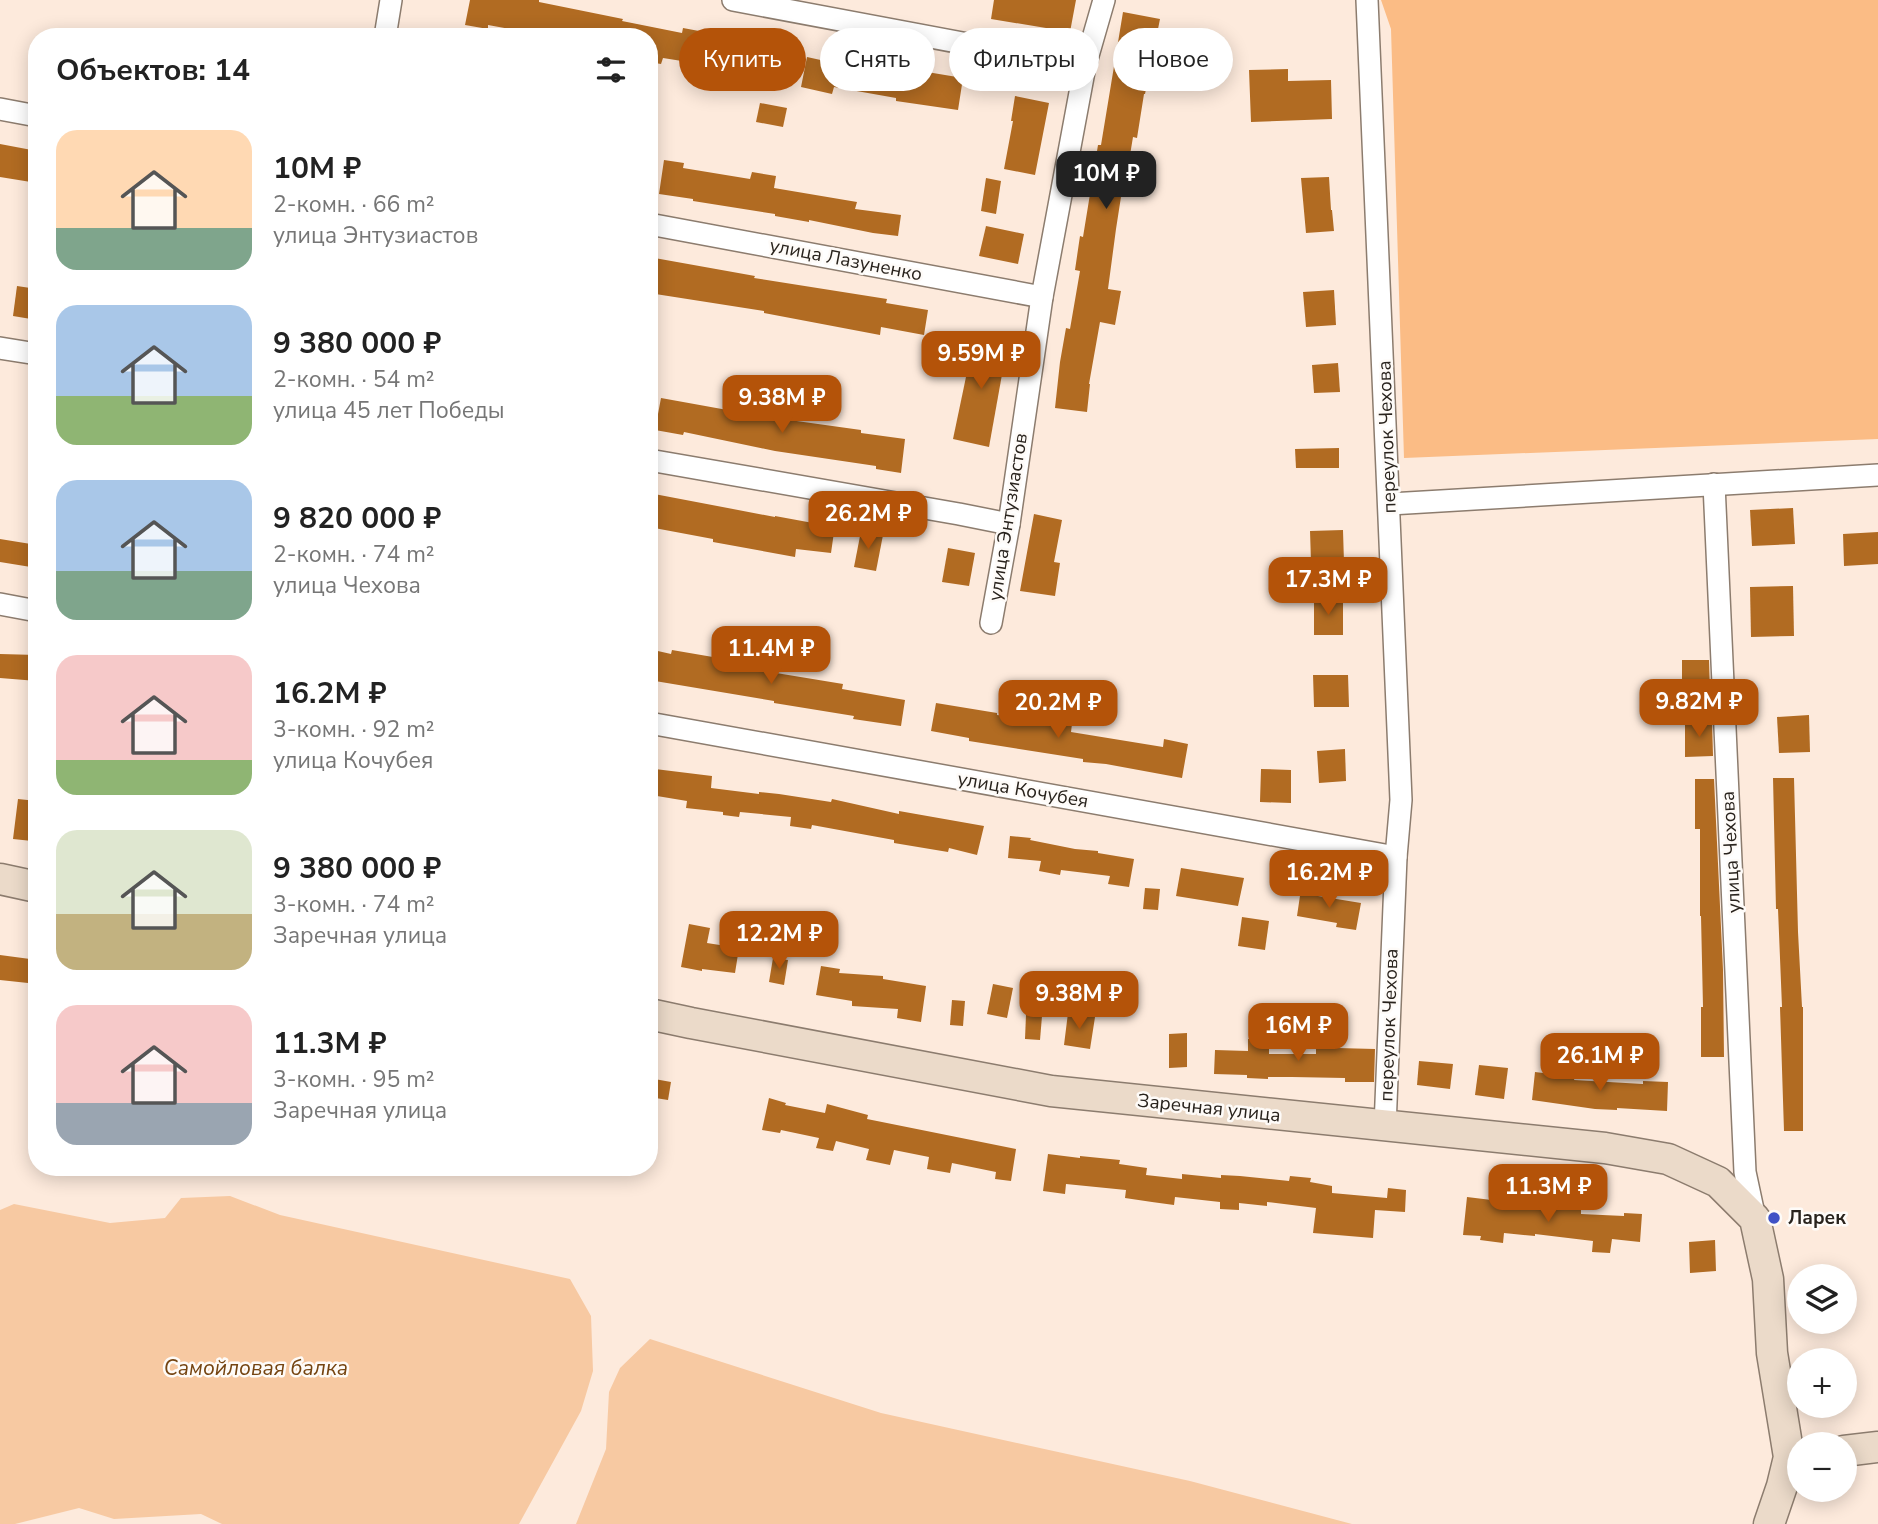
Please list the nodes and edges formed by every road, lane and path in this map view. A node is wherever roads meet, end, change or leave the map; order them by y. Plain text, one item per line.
1 (391, 0) edge
2 (733, 0) edge
3 (1104, 0) edge
4 (1367, 0) edge
5 (386, 28) edge
6 (1096, 28) edge
7 (949, 40) edge
8 (1080, 91) edge
9 (0, 109) edge
10 (28, 114) edge
11 (658, 226) edge
12 (1042, 297) junction
13 (0, 348) edge
14 (28, 353) edge
15 (658, 462) edge
16 (1878, 475) edge
17 (1714, 484) junction
18 (1390, 504) junction
19 (1009, 524) junction
20 (0, 604) edge
21 (28, 609) edge
22 (991, 622) dead end
23 (658, 725) edge
24 (1396, 858) junction
25 (0, 879) edge
26 (28, 885) edge
27 (658, 1016) edge
28 (1385, 1127) junction
29 (1755, 1219) junction
30 (1789, 1432) edge
31 (1878, 1447) edge
32 (1857, 1449) edge
33 (1787, 1474) edge
34 (1769, 1524) edge

1 - 5 street
2 - 7 street
3 - 6 street, улица Энтузиастов
4 - 18 street, переулок Чехова
8 - 12 street, улица Энтузиастов
9 - 10 street
11 - 12 street, улица Лазуненко
12 - 19 street, улица Энтузиастов
13 - 14 street
15 - 19 street
16 - 17 street
17 - 18 street
17 - 29 street, улица Чехова
18 - 24 street, переулок Чехова
19 - 22 street, улица Энтузиастов
20 - 21 street
23 - 24 street, улица Кочубея
24 - 28 street, переулок Чехова
25 - 26 main road
27 - 28 main road, Заречная улица
28 - 29 main road, Заречная улица
29 - 30 main road
31 - 32 main road
33 - 34 main road

